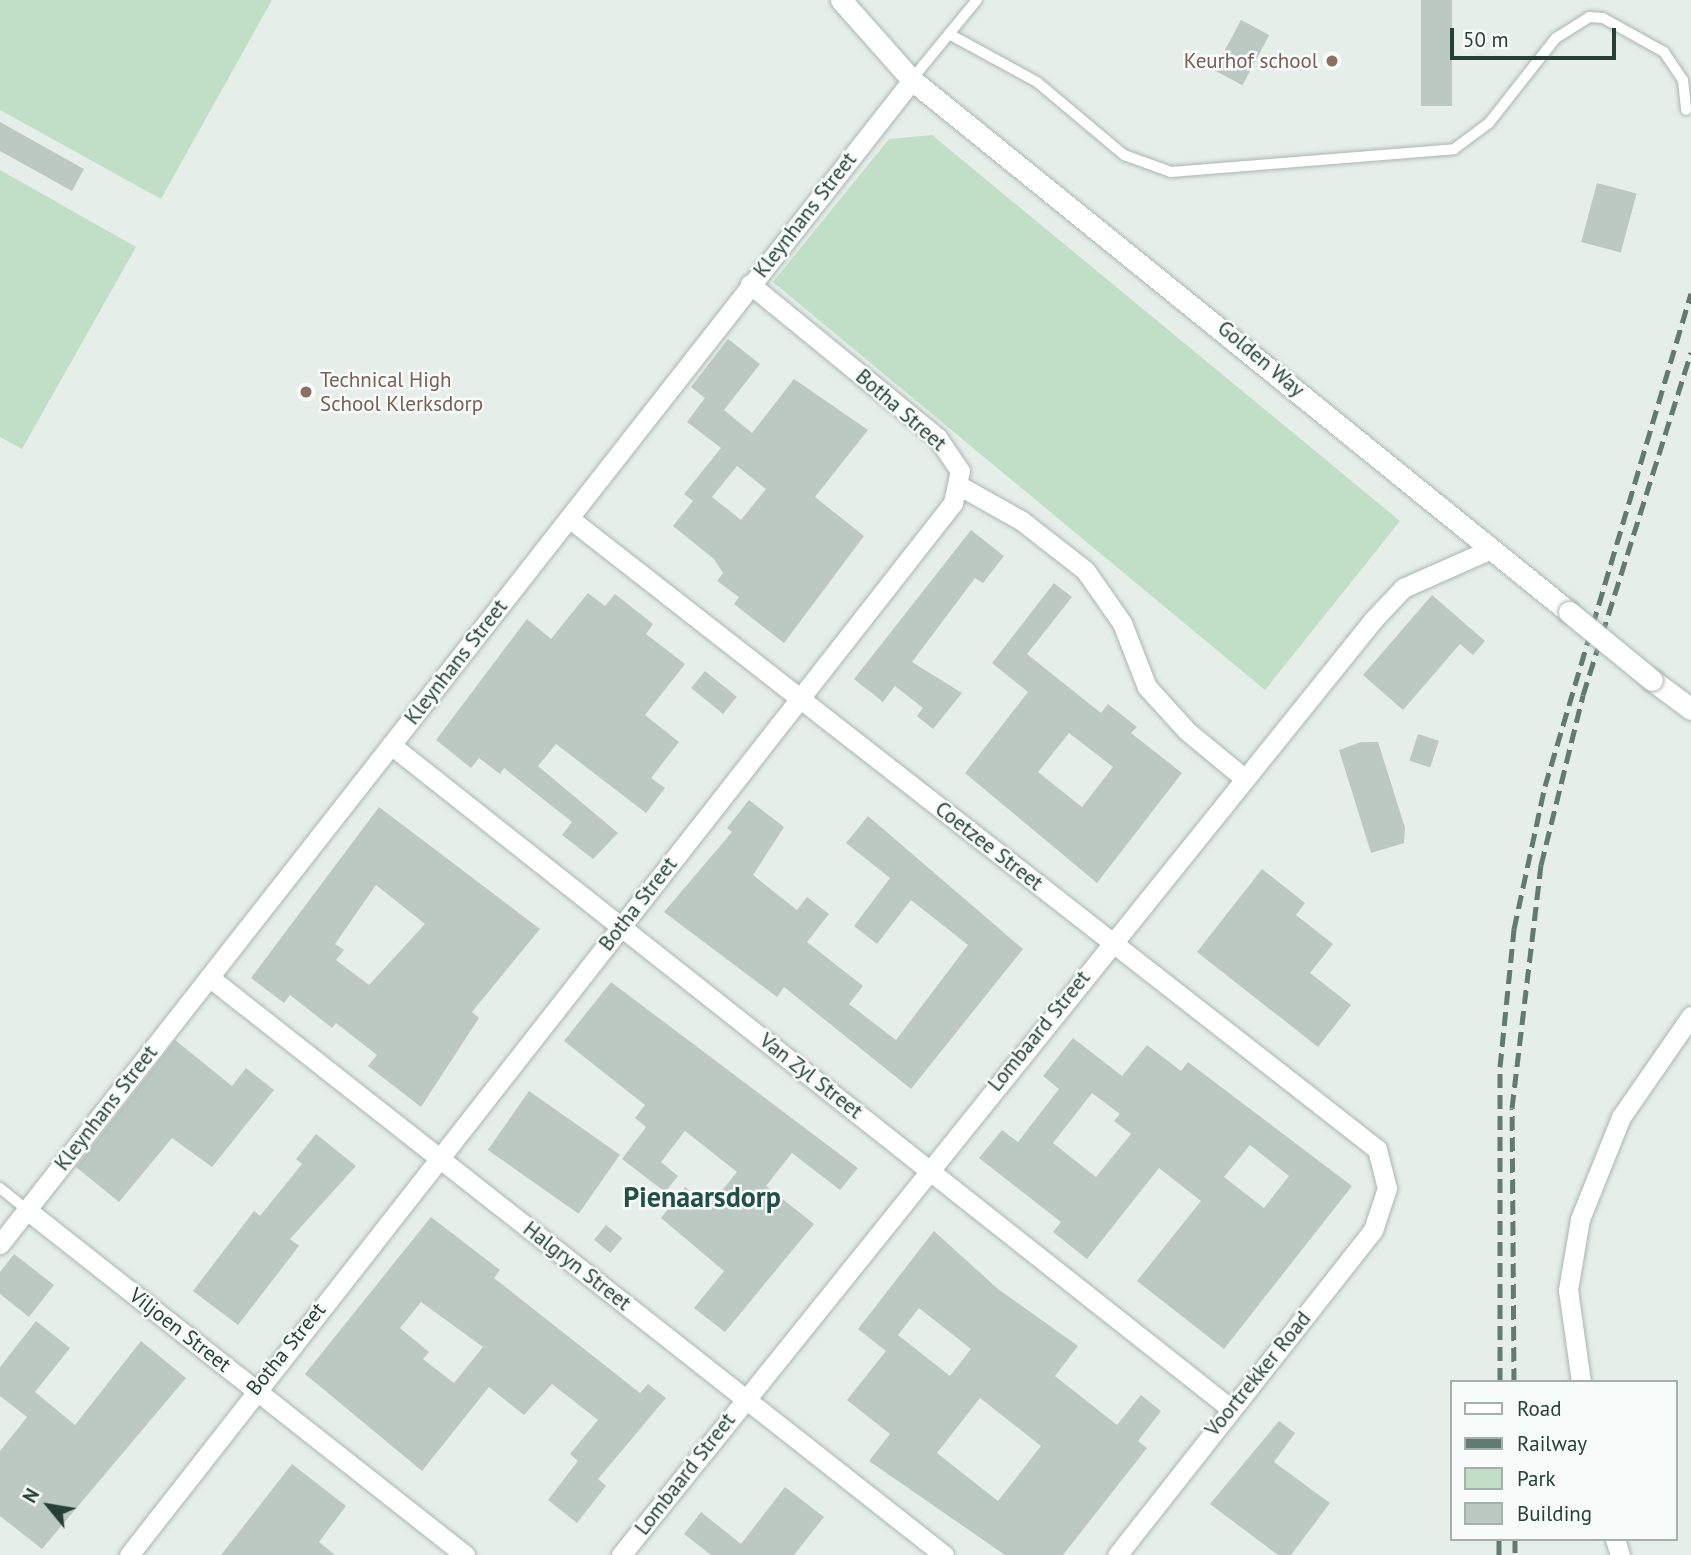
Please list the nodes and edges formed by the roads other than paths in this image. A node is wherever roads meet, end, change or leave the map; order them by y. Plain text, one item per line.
1 (841, 0) edge
2 (977, 0) edge
3 (949, 34) junction
4 (912, 80) junction
5 (1686, 110) dead end
6 (750, 284) junction
7 (960, 486) junction
8 (569, 518) junction
9 (1491, 549) junction
10 (799, 698) junction
11 (1691, 709) edge
12 (391, 745) junction
13 (1244, 778) junction
14 (620, 926) junction
15 (1112, 941) junction
16 (209, 977) junction
17 (1691, 1016) edge
18 (440, 1159) junction
19 (928, 1169) junction
20 (0, 1188) edge
21 (1387, 1188) joint
22 (27, 1210) junction
23 (0, 1244) edge
24 (1581, 1380) edge
25 (254, 1389) junction
26 (745, 1398) junction
27 (1230, 1408) junction
28 (129, 1555) edge
29 (465, 1555) edge
30 (621, 1555) edge
31 (944, 1555) edge
32 (1117, 1555) edge

1 - 4 street, Golden Way
2 - 3 lane
3 - 4 lane
3 - 5 lane
4 - 6 street, Kleynhans Street
4 - 9 street, Golden Way
6 - 7 street, Botha Street
6 - 8 street, Kleynhans Street
7 - 10 street, Botha Street
7 - 13 street
8 - 10 street, Coetzee Street
8 - 12 street, Kleynhans Street
9 - 11 street, Golden Way, bridge
9 - 13 street, Lombaard Street
10 - 14 street, Botha Street
10 - 15 street, Coetzee Street
12 - 14 street, Van Zyl Street
12 - 16 street, Kleynhans Street
13 - 15 street, Lombaard Street
14 - 18 street, Botha Street
14 - 19 street, Van Zyl Street
15 - 19 street, Lombaard Street
15 - 21 street, Coetzee Street
16 - 18 street, Halgryn Street
16 - 22 street, Kleynhans Street
17 - 24 street
18 - 25 street, Botha Street
18 - 26 street, Halgryn Street
19 - 26 street, Lombaard Street
19 - 27 street, Van Zyl Street
20 - 22 lane
21 - 27 street, Voortrekker Road
22 - 23 street, Kleynhans Street
22 - 25 street, Viljoen Street
25 - 28 street, Botha Street
25 - 29 street, Viljoen Street
26 - 30 street, Lombaard Street
26 - 31 street, Halgryn Street
27 - 32 street, Voortrekker Road

